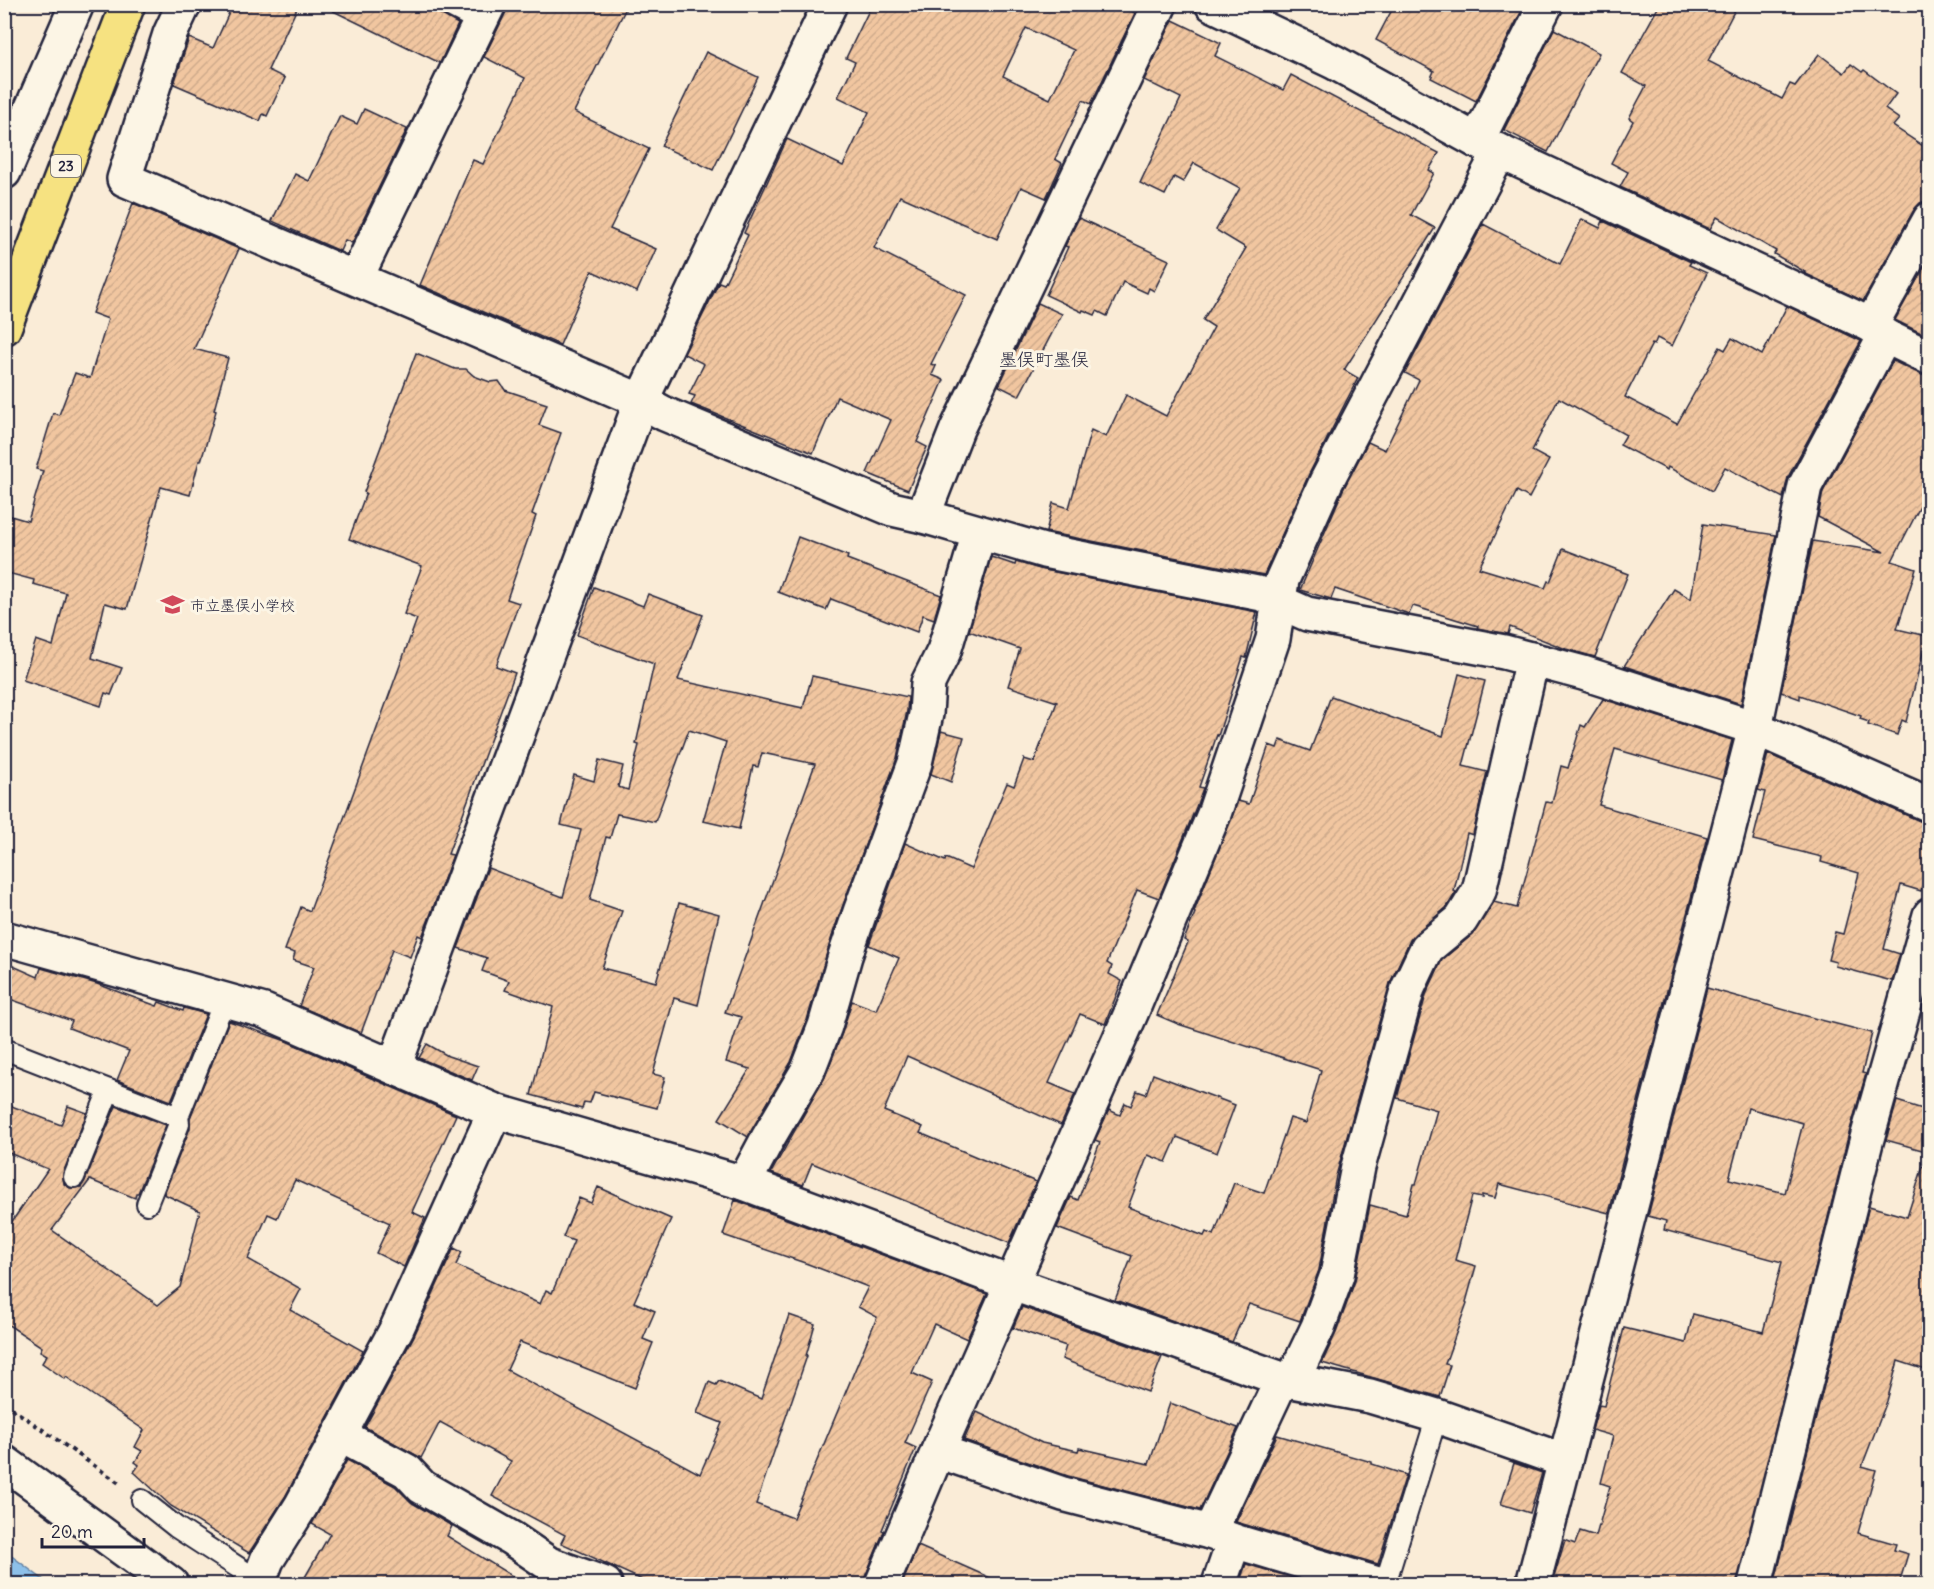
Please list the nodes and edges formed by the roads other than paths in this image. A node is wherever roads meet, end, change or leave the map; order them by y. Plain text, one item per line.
1 (77, 4) edge
2 (128, 4) edge
3 (184, 4) edge
4 (446, 4) edge
5 (830, 4) edge
6 (1160, 4) edge
7 (1212, 4) edge
8 (1546, 4) edge
9 (485, 13) edge
10 (13, 134) edge
11 (1489, 146) junction
12 (4, 172) edge
13 (1929, 219) edge
14 (356, 278) junction
15 (4, 328) edge
16 (1878, 331) junction
17 (1929, 358) edge
18 (641, 401) junction
19 (923, 516) junction
20 (979, 533) junction
21 (1278, 601) junction
22 (1532, 659) junction
23 (1755, 728) junction
24 (1929, 805) edge
25 (1929, 915) edge
26 (4, 938) edge
27 (225, 999) junction
28 (4, 1049) edge
29 (394, 1067) junction
30 (109, 1090) junction
31 (495, 1111) junction
32 (178, 1117) junction
33 (74, 1177) dead end
34 (744, 1183) junction
35 (147, 1204) dead end
36 (1013, 1284) junction
37 (1287, 1380) junction
38 (1437, 1416) junction
39 (340, 1434) junction
40 (938, 1451) junction
41 (1565, 1461) junction
42 (4, 1462) edge
43 (142, 1500) road end
44 (1222, 1537) junction
45 (259, 1583) edge
46 (171, 1584) edge
47 (605, 1584) edge
48 (882, 1584) edge
49 (1219, 1584) edge
50 (1378, 1584) edge
51 (1385, 1584) edge
52 (1533, 1584) edge
53 (1755, 1584) edge

1 - 10 street
2 - 15 main road, 23
3 - 14 street
4 - 9 lane
5 - 18 street
6 - 19 street
7 - 11 street
8 - 11 street
9 - 14 street
10 - 12 street
11 - 16 street
11 - 21 street
13 - 16 street
14 - 18 street
16 - 17 street
16 - 23 street
18 - 19 street
18 - 29 street
19 - 20 street
20 - 21 street
20 - 34 street
21 - 22 street
21 - 36 street
22 - 23 street
22 - 37 street
23 - 24 street
23 - 41 street
25 - 53 street
26 - 27 street
27 - 29 street
27 - 32 lane
28 - 30 lane
29 - 31 street
30 - 32 lane
30 - 33 lane
31 - 34 street
31 - 39 street
32 - 35 lane
34 - 36 street
36 - 37 street
36 - 40 street
37 - 38 street
37 - 44 street
38 - 41 street
38 - 51 lane
39 - 45 street
39 - 47 street
40 - 44 street
40 - 48 street
41 - 52 street
42 - 46 street
43 - 45 lane
44 - 49 street
44 - 50 street

